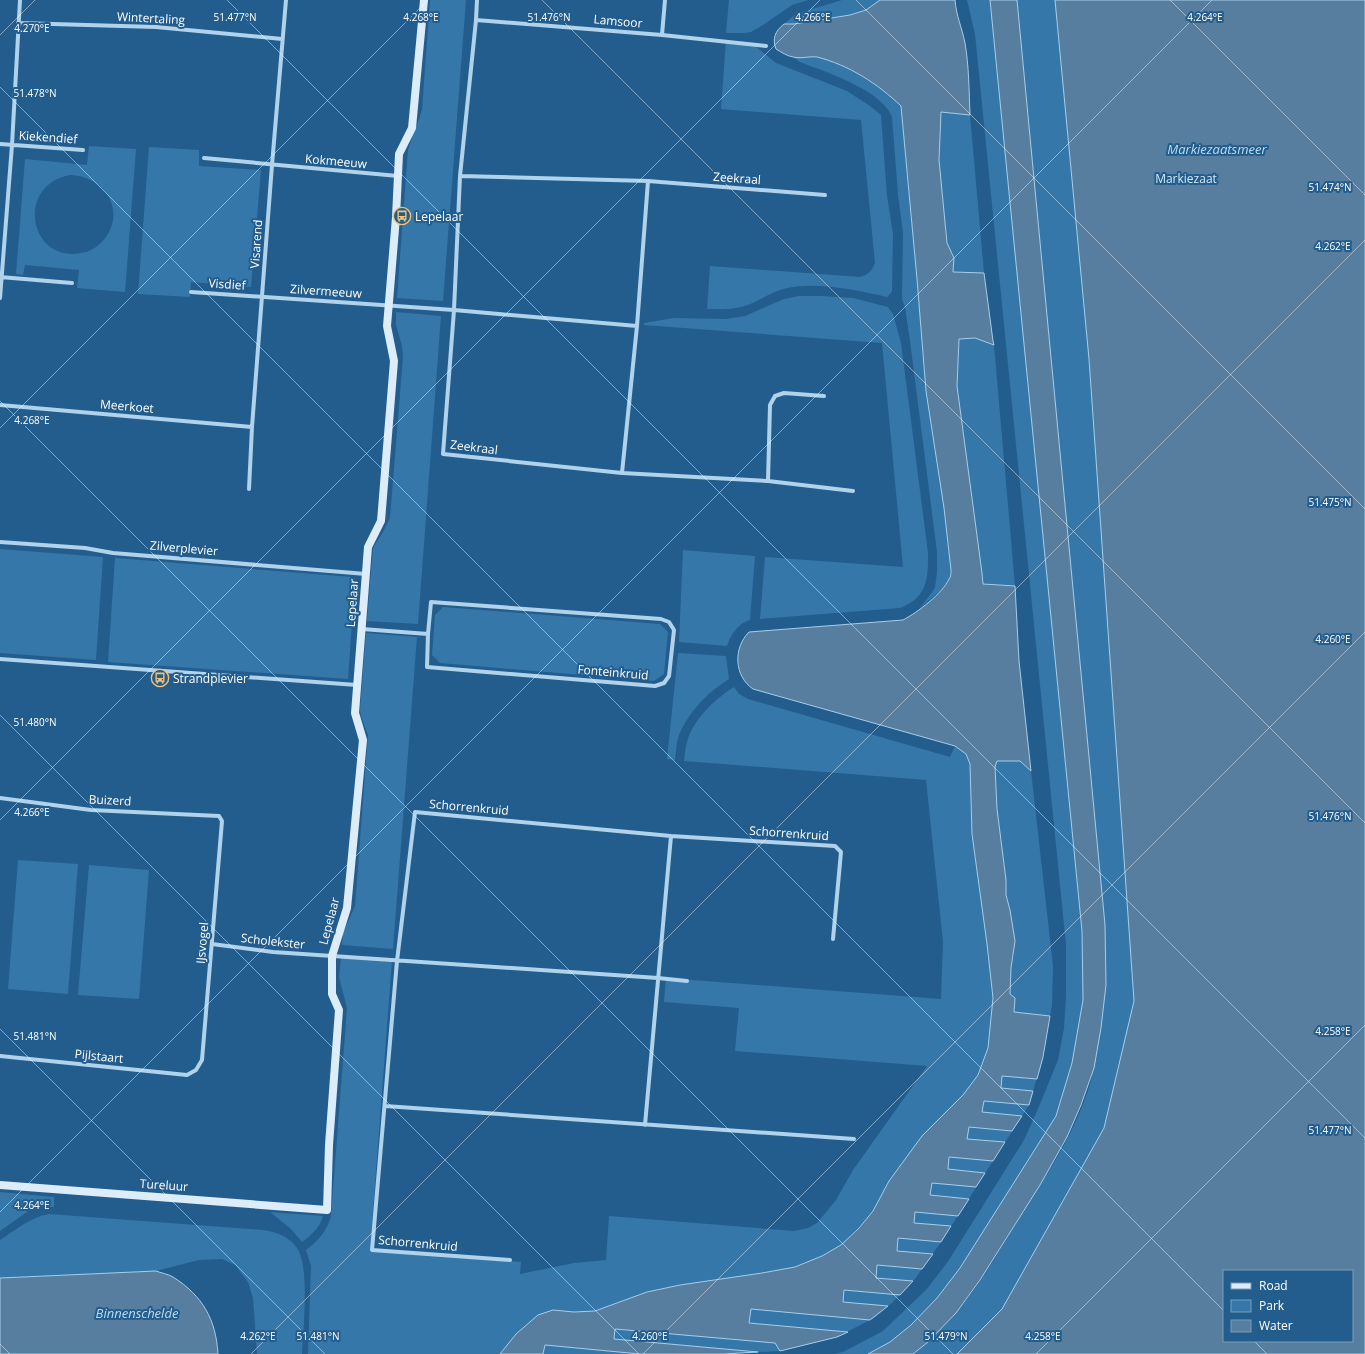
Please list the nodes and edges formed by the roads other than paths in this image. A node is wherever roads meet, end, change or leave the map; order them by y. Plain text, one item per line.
1 (20, 0) edge
2 (286, 0) edge
3 (424, 0) edge
4 (477, 0) edge
5 (665, 0) edge
6 (476, 20) junction
7 (18, 23) junction
8 (662, 35) junction
9 (282, 39) junction
10 (766, 46) dead end
11 (0, 144) edge
12 (12, 145) junction
13 (83, 150) dead end
14 (204, 158) dead end
15 (272, 165) junction
16 (398, 176) junction
17 (460, 176) junction
18 (648, 181) junction
19 (825, 195) dead end
20 (1, 277) edge
21 (72, 284) dead end
22 (191, 292) dead end
23 (262, 296) junction
24 (0, 298) edge
25 (389, 306) junction
26 (454, 310) junction
27 (638, 326) junction
28 (824, 396) dead end
29 (0, 405) edge
30 (252, 427) junction
31 (622, 473) junction
32 (768, 480) junction
33 (250, 489) dead end
34 (853, 491) dead end
35 (0, 542) edge
36 (366, 574) junction
37 (362, 629) junction
38 (428, 634) junction
39 (0, 659) edge
40 (357, 686) junction
41 (0, 798) edge
42 (219, 816) joint
43 (671, 836) junction
44 (833, 939) dead end
45 (212, 944) junction
46 (332, 956) junction
47 (397, 961) junction
48 (658, 978) junction
49 (687, 981) dead end
50 (0, 1056) edge
51 (196, 1070) joint
52 (385, 1106) junction
53 (645, 1124) junction
54 (854, 1139) dead end
55 (0, 1185) edge
56 (327, 1210) joint
57 (510, 1260) dead end

1 - 7 street
2 - 9 street, Visarend
3 - 16 street, Lepelaar
4 - 6 street
5 - 8 street
6 - 8 street, Lamsoor
6 - 17 street
7 - 9 street, Wintertaling
7 - 12 street
8 - 10 street, Lamsoor
9 - 15 street, Visarend
11 - 12 street, Kiekendief
12 - 13 street, Kiekendief
12 - 20 street
14 - 15 street
15 - 16 street, Kokmeeuw
15 - 23 street, Visarend
16 - 25 street, Lepelaar
17 - 18 street, Zeekraal
17 - 26 street, Zeekraal
18 - 19 street, Zeekraal
18 - 27 street
20 - 21 street
20 - 24 street
22 - 23 street, Visdief
23 - 25 street, Zilvermeeuw
23 - 30 street, Visarend
25 - 26 street
25 - 36 street, Lepelaar
26 - 27 street
26 - 31 street, Zeekraal
27 - 31 street
28 - 32 street
29 - 30 street, Meerkoet
30 - 33 street, Visarend
31 - 32 street, Zeekraal
32 - 34 street, Zeekraal
35 - 36 street, Zilverplevier
36 - 37 street, Lepelaar
37 - 38 street
37 - 40 street, Lepelaar
38 - 38 street, Fonteinkruid
39 - 40 street
40 - 46 street, Lepelaar
41 - 42 street, Buizerd
42 - 45 street, IJsvogel
43 - 44 street, Schorrenkruid
43 - 47 street, Schorrenkruid
43 - 48 street
45 - 46 street, Scholekster
45 - 51 street, IJsvogel
46 - 47 street
46 - 56 street, Lepelaar
47 - 48 street
47 - 52 street, Schorrenkruid
48 - 49 street
48 - 53 street
50 - 51 street, Pijlstaart
52 - 53 street
52 - 57 street, Schorrenkruid
53 - 54 street
55 - 56 street, Tureluur

